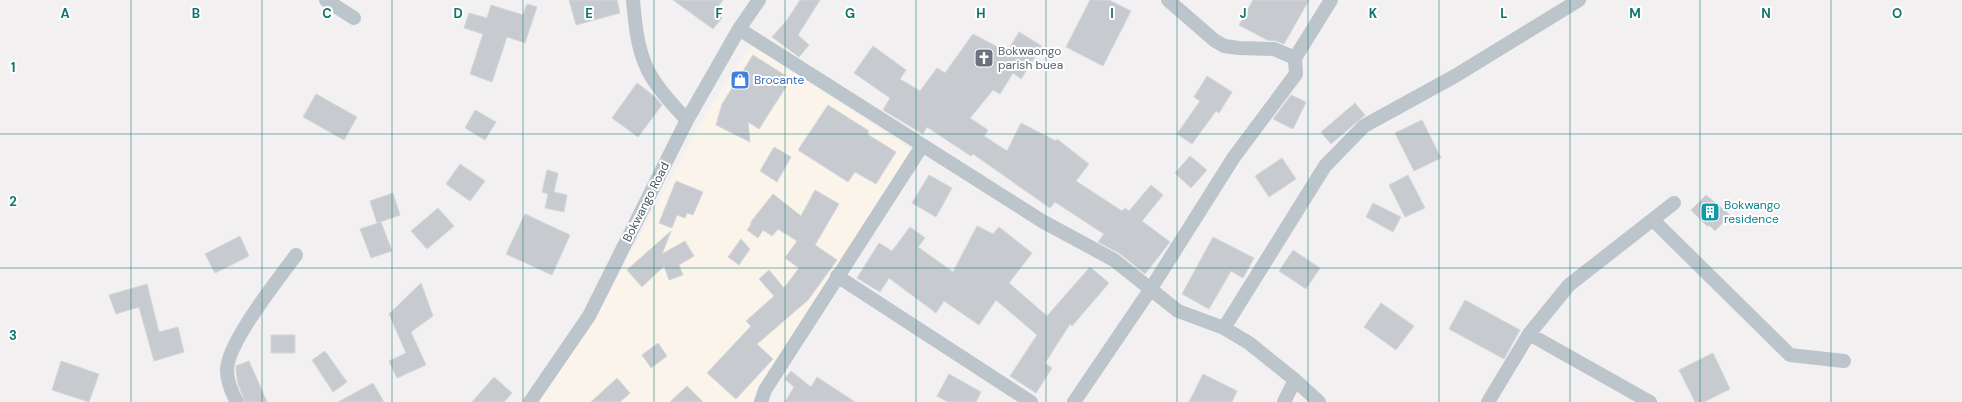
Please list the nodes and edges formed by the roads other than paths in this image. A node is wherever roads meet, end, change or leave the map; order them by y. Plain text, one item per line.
1 (326, 0) edge
2 (633, 0) edge
3 (760, 0) edge
4 (1168, 0) edge
5 (1331, 0) edge
6 (1579, 0) edge
7 (354, 18) dead end
8 (739, 29) junction
9 (1295, 58) junction
10 (687, 120) junction
11 (922, 146) junction
12 (1674, 204) dead end
13 (1653, 220) junction
14 (296, 255) dead end
15 (837, 276) junction
16 (1150, 290) junction
17 (1224, 328) junction
18 (1530, 334) junction
19 (1844, 360) dead end
20 (1295, 380) junction
21 (236, 402) edge
22 (530, 402) edge
23 (761, 402) edge
24 (1031, 402) edge
25 (1074, 402) edge
26 (1284, 402) edge
27 (1319, 402) edge
28 (1488, 402) edge
29 (1650, 402) edge

1 - 7 street
2 - 10 street
3 - 8 street, Bokwango Road
4 - 9 street
5 - 9 street
6 - 17 street
8 - 10 street, Bokwango Road
8 - 11 street
9 - 16 street
10 - 22 street, Bokwango Road
11 - 15 street
11 - 16 street
12 - 13 street
13 - 18 street
13 - 19 street
14 - 21 street
15 - 23 street
15 - 24 street
16 - 17 street
16 - 25 street
17 - 20 street
18 - 28 street
18 - 29 street
20 - 26 street
20 - 27 street

